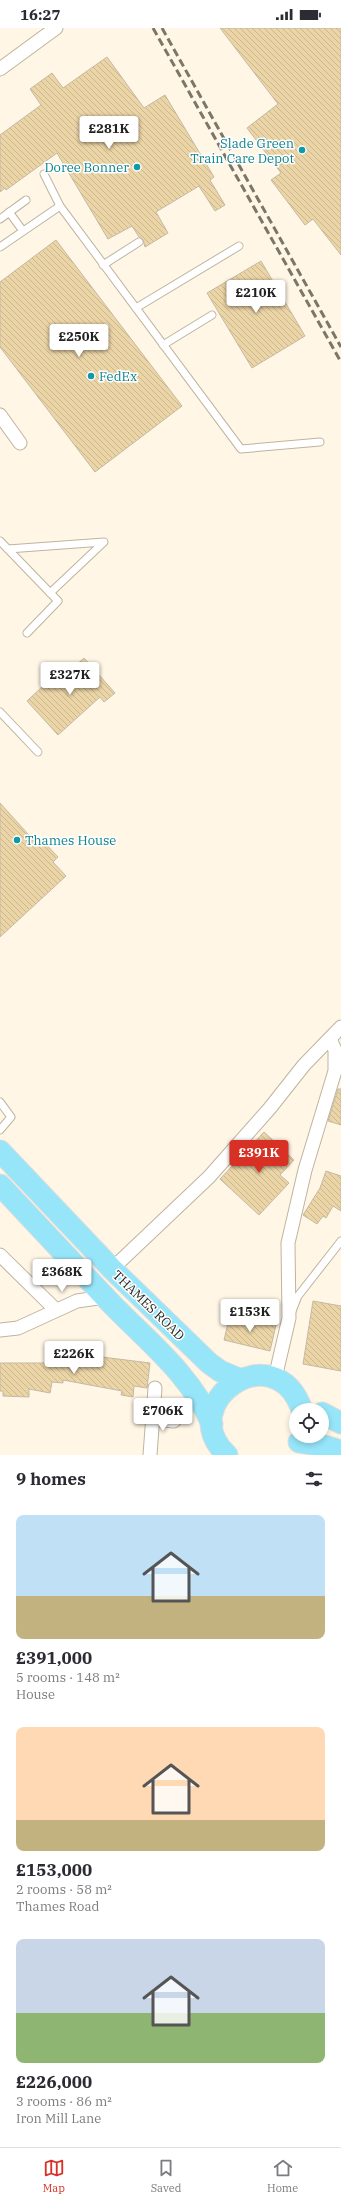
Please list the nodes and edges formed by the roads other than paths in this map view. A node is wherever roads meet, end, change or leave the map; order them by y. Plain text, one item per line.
1 (56, 28) edge
2 (0, 69) edge
3 (44, 174) dead end
4 (26, 200) dead end
5 (60, 206) junction
6 (9, 212) junction
7 (0, 218) edge
8 (23, 231) junction
9 (139, 242) dead end
10 (239, 246) dead end
11 (0, 247) edge
12 (103, 265) junction
13 (136, 308) junction
14 (212, 315) dead end
15 (163, 345) junction
16 (0, 415) edge
17 (320, 442) dead end
18 (20, 443) dead end
19 (0, 541) edge
20 (8, 549) junction
21 (50, 593) junction
22 (27, 633) dead end
23 (0, 712) edge
24 (38, 752) dead end
25 (341, 1027) edge
26 (330, 1040) junction
27 (0, 1102) edge
28 (0, 1130) edge
29 (0, 1151) edge
30 (0, 1185) edge
31 (341, 1241) edge
32 (0, 1255) edge
33 (112, 1269) junction
34 (105, 1297) junction
35 (56, 1310) junction
36 (289, 1318) junction
37 (0, 1330) edge
38 (275, 1378) junction
39 (239, 1379) junction
40 (155, 1388) dead end
41 (303, 1403) edge
42 (329, 1417) edge
43 (154, 1419) junction
44 (174, 1421) dead end
45 (212, 1424) junction
46 (341, 1424) edge
47 (296, 1444) edge
48 (341, 1451) edge
49 (150, 1455) edge
50 (226, 1455) edge

1 - 2 street
3 - 5 lane
4 - 6 lane
5 - 8 lane
5 - 12 lane
6 - 7 lane
6 - 8 lane
8 - 11 lane
9 - 12 lane
10 - 13 lane
12 - 13 lane
13 - 15 lane
14 - 15 lane
15 - 17 lane
16 - 18 street
19 - 20 lane
20 - 21 lane
20 - 21 lane
21 - 22 lane
23 - 24 lane
25 - 26 street
26 - 33 street
26 - 36 street
27 - 28 lane
29 - 33 main road, THAMES ROAD
30 - 34 main road, THAMES ROAD
31 - 36 lane
32 - 35 street
33 - 39 main road, THAMES ROAD
34 - 35 street
34 - 45 main road, THAMES ROAD
35 - 37 street
36 - 38 street
38 - 39 main road
38 - 41 main road
39 - 45 main road
40 - 43 street
42 - 46 main road
43 - 44 street
43 - 49 street
45 - 50 main road, THAMES ROAD
47 - 48 main road

